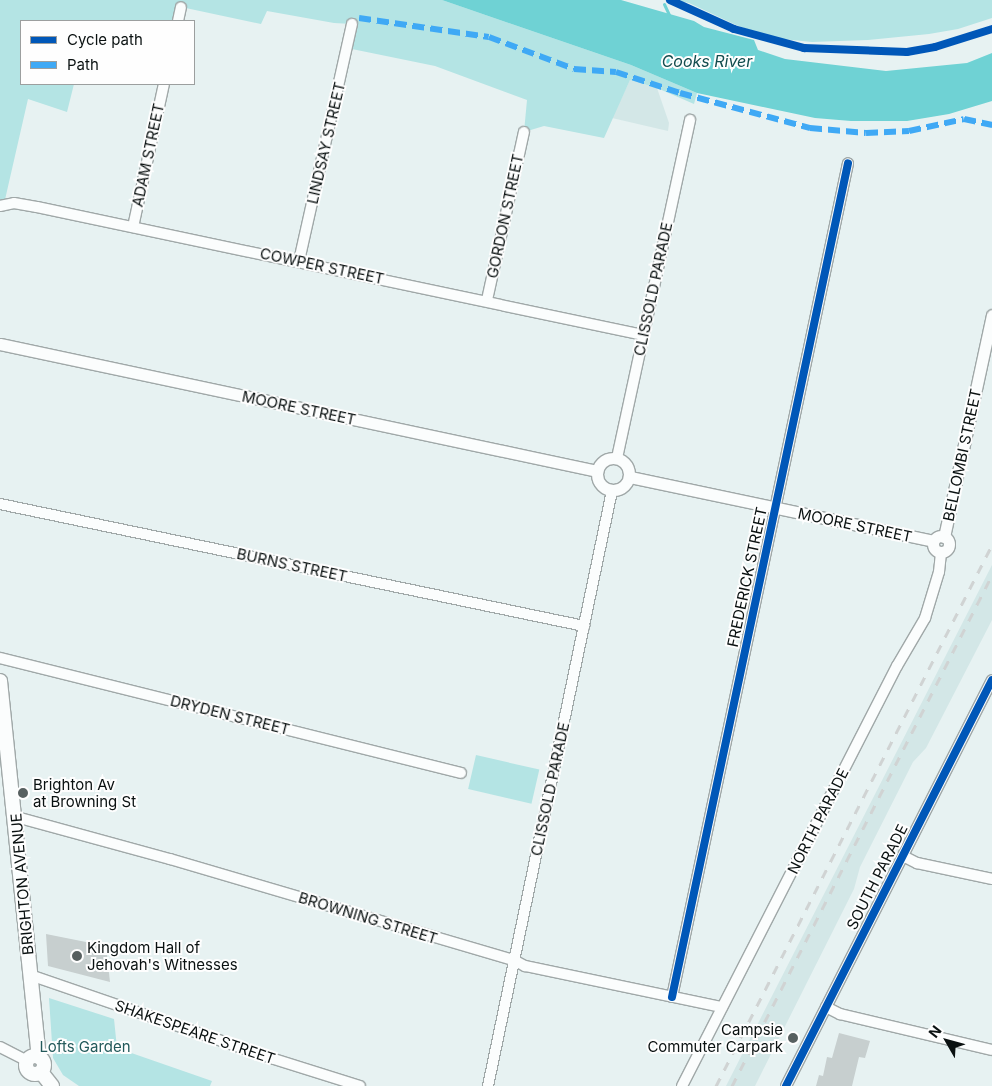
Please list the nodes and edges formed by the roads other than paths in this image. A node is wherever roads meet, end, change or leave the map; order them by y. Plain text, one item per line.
1 (181, 7) dead end
2 (178, 20) edge
3 (352, 24) dead end
4 (164, 85) edge
5 (690, 120) dead end
6 (524, 132) dead end
7 (848, 163) dead end
8 (0, 206) edge
9 (133, 227) junction
10 (299, 261) junction
11 (487, 300) junction
12 (992, 315) edge
13 (643, 335) junction
14 (0, 344) edge
15 (617, 458) junction
16 (598, 471) junction
17 (630, 477) junction
18 (612, 491) junction
19 (0, 504) edge
20 (776, 508) junction
21 (944, 537) junction
22 (933, 541) junction
23 (941, 552) junction
24 (584, 626) junction
25 (0, 658) edge
26 (992, 680) edge
27 (0, 681) edge
28 (461, 773) dead end
29 (16, 817) junction
30 (903, 856) junction
31 (992, 880) edge
32 (514, 960) junction
33 (30, 975) junction
34 (672, 997) junction
35 (722, 1007) junction
36 (826, 1007) junction
37 (0, 1047) edge
38 (992, 1050) edge
39 (33, 1059) junction
40 (52, 1086) edge
41 (360, 1086) edge
42 (488, 1086) edge
43 (682, 1086) edge
44 (786, 1086) edge

1 - 2 street
3 - 10 street, LINDSAY STREET
4 - 9 street, ADAM STREET
5 - 13 street, CLISSOLD PARADE
6 - 11 street, GORDON STREET
7 - 20 street, FREDERICK STREET
8 - 9 street, COWPER STREET
9 - 10 street, COWPER STREET
10 - 11 street, COWPER STREET
11 - 13 street, COWPER STREET
12 - 21 street, BELLOMBI STREET
13 - 15 street, CLISSOLD PARADE
14 - 16 street, MOORE STREET
15 - 16 street
15 - 17 street
16 - 18 street
17 - 18 street
17 - 20 street, MOORE STREET
18 - 24 street, CLISSOLD PARADE
19 - 24 street, BURNS STREET
20 - 22 street, MOORE STREET
20 - 34 street, FREDERICK STREET
21 - 22 street
21 - 23 street
22 - 23 street
23 - 35 street, NORTH PARADE
24 - 32 street, CLISSOLD PARADE
25 - 28 street, DRYDEN STREET
26 - 30 street, SOUTH PARADE
27 - 29 main road, BRIGHTON AVENUE
29 - 32 street, BROWNING STREET
29 - 33 main road, BRIGHTON AVENUE
30 - 31 street
30 - 36 street, SOUTH PARADE
32 - 34 street, BROWNING STREET
32 - 42 street, CLISSOLD PARADE
33 - 39 main road, BRIGHTON AVENUE
33 - 41 street, SHAKESPEARE STREET
34 - 35 street, BROWNING STREET
35 - 43 street, NORTH PARADE
36 - 38 street
36 - 44 street, SOUTH PARADE
37 - 39 street
39 - 40 main road

